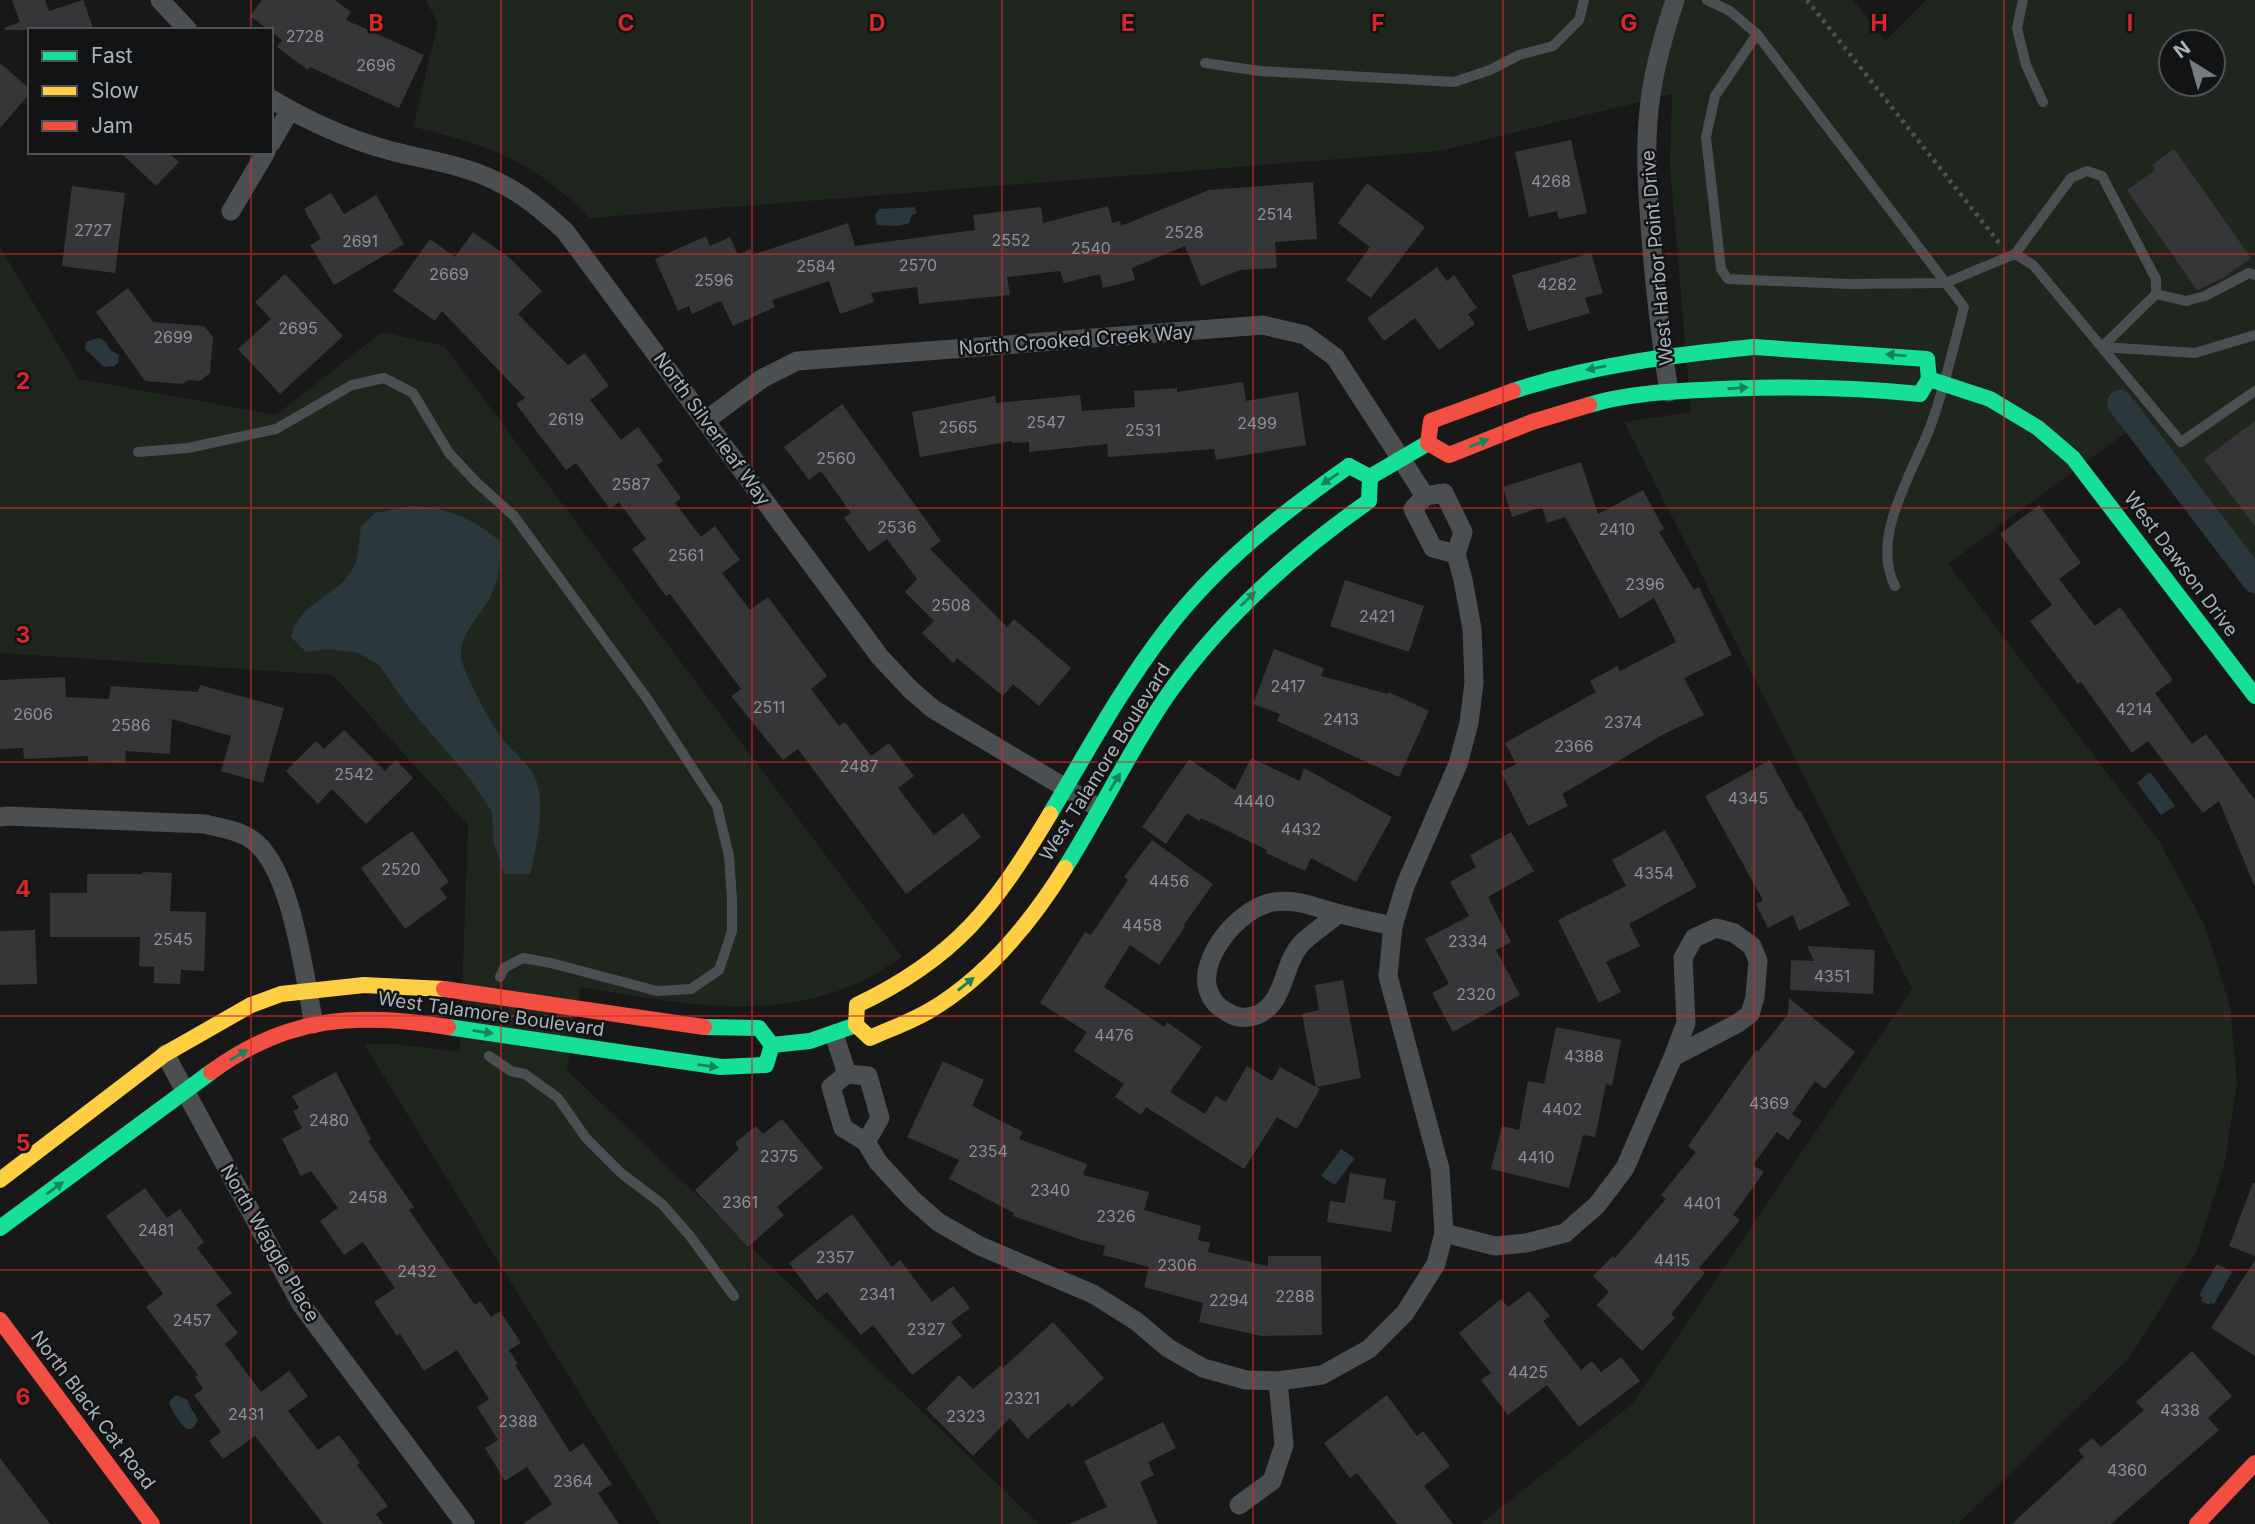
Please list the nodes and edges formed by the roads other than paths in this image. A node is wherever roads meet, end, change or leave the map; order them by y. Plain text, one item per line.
1 (160, 0) edge
2 (1584, 0) edge
3 (1675, 0) edge
4 (1707, 0) edge
5 (2023, 0) edge
6 (186, 28) edge
7 (1757, 34) junction
8 (1205, 63) dead end
9 (273, 100) edge
10 (2043, 102) dead end
11 (290, 110) junction
12 (273, 139) edge
13 (265, 154) edge
14 (232, 211) dead end
15 (2015, 254) junction
16 (2255, 275) edge
17 (1945, 283) junction
18 (2156, 294) junction
19 (2255, 335) edge
20 (2102, 347) junction
21 (1663, 356) junction
22 (1936, 381) junction
23 (2255, 391) edge
24 (1670, 392) junction
25 (705, 421) junction
26 (1428, 443) junction
27 (138, 452) dead end
28 (1402, 459) junction
29 (1370, 477) junction
30 (1425, 496) junction
31 (1455, 554) junction
32 (1895, 586) dead end
33 (2255, 696) edge
34 (1065, 789) junction
35 (1099, 808) junction
36 (0, 817) edge
37 (1338, 914) junction
38 (1393, 926) junction
39 (500, 977) dead end
40 (307, 990) junction
41 (314, 1024) junction
42 (856, 1025) junction
43 (834, 1034) junction
44 (772, 1045) junction
45 (165, 1054) junction
46 (489, 1056) dead end
47 (1673, 1058) junction
48 (847, 1074) junction
49 (185, 1091) junction
50 (866, 1142) junction
51 (0, 1180) edge
52 (0, 1228) edge
53 (1444, 1233) junction
54 (734, 1296) dead end
55 (0, 1320) edge
56 (1278, 1381) junction
57 (2255, 1462) edge
58 (1239, 1505) dead end
59 (152, 1524) edge
60 (465, 1524) edge
61 (2197, 1524) edge

1 - 6 street
2 - 8 lane
3 - 21 street, West Harbor Point Drive
4 - 7 lane
5 - 10 lane
7 - 17 lane
7 - 17 lane
9 - 11 street, North Silverleaf Way
11 - 12 street
11 - 25 street, North Silverleaf Way
13 - 14 street
15 - 17 lane
15 - 18 lane
15 - 20 lane
16 - 18 lane
17 - 22 lane
18 - 20 lane
19 - 20 lane
20 - 23 lane
22 -> 21 street
21 - 24 street, West Harbor Point Drive
21 -> 26 street
24 -> 22 street
22 - 32 lane
22 - 33 street, West Dawson Drive
26 -> 24 street
25 - 28 street, North Crooked Creek Way
25 - 34 street, North Silverleaf Way
26 - 28 street
27 - 39 lane
28 - 29 street
28 - 30 street, North Crooked Creek Way
29 -> 34 street, West Talamore Boulevard
35 -> 29 street, West Talamore Boulevard
30 - 31 street
30 - 31 street
31 - 38 street
34 - 35 street, North Silverleaf Way
34 - 42 street, West Talamore Boulevard
42 -> 35 street, West Talamore Boulevard
36 - 40 street
37 - 37 street
37 - 38 street
38 - 53 street
40 - 41 street
40 - 44 street, West Talamore Boulevard
40 - 45 street, West Talamore Boulevard
41 -> 44 street, West Talamore Boulevard
49 -> 41 street, West Talamore Boulevard
42 - 43 street
43 - 44 street
43 - 48 street
45 - 49 street, North Waggle Place
45 - 51 street, West Talamore Boulevard
46 - 54 lane
47 - 47 street
47 - 53 street
48 - 50 street
48 - 50 street
52 -> 49 street, West Talamore Boulevard
49 - 60 street, North Waggle Place
50 - 56 street
53 - 56 street
55 - 59 street, North Black Cat Road
56 - 58 street
57 - 61 street

